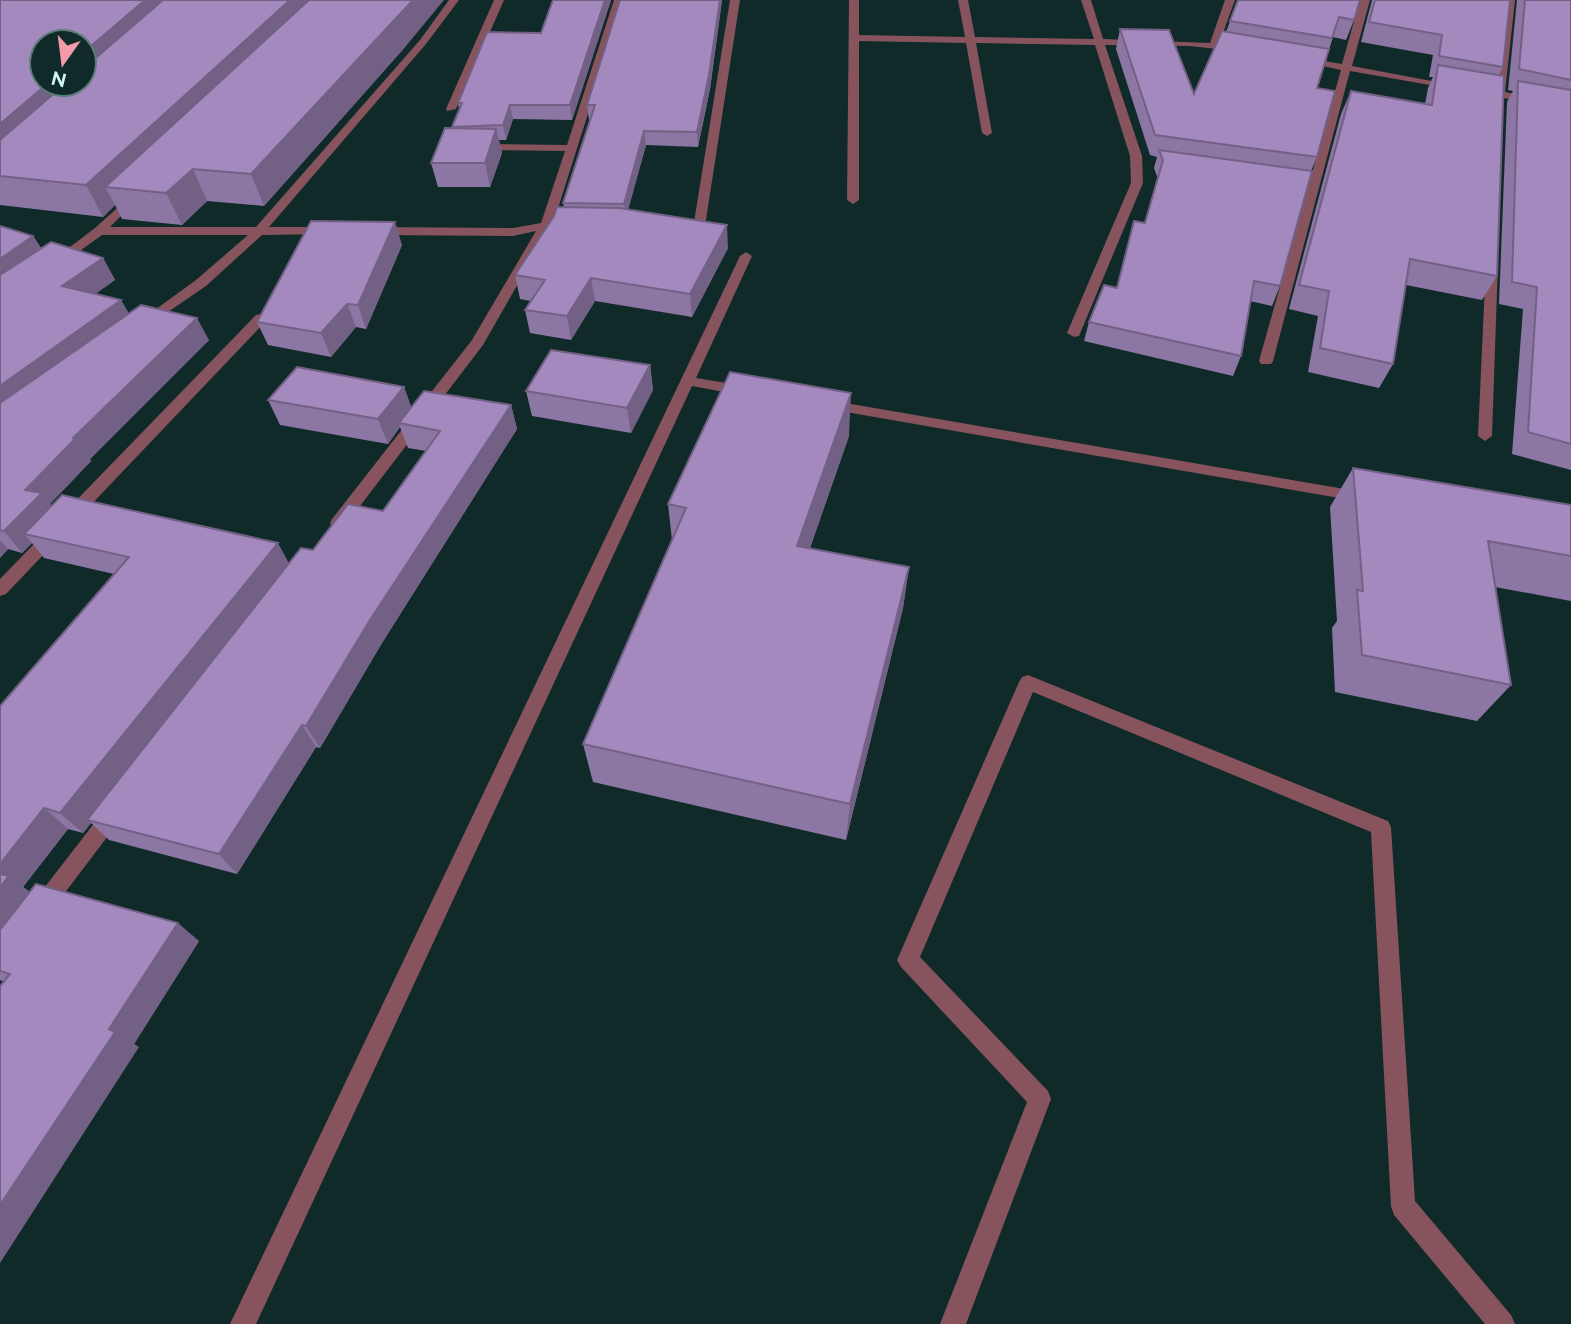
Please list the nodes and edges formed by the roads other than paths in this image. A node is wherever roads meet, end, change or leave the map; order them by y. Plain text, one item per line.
1 (454, 0) edge
2 (499, 0) edge
3 (619, 0) edge
4 (735, 0) edge
5 (854, 0) edge
6 (963, 0) edge
7 (1086, 0) edge
8 (1230, 0) edge
9 (1365, 0) edge
10 (1510, 0) edge
11 (854, 38) junction
12 (970, 41) junction
13 (1100, 43) junction
14 (1214, 46) junction
15 (1254, 52) edge
16 (1293, 58) edge
17 (1346, 67) junction
18 (1461, 87) edge
19 (1474, 90) edge
20 (1499, 101) junction
21 (1571, 107) edge
22 (451, 109) dead end
23 (987, 133) dead end
24 (466, 147) edge
25 (571, 148) junction
26 (1136, 160) junction
27 (1150, 162) dead end
28 (148, 183) edge
29 (1300, 183) edge
30 (1314, 185) junction
31 (853, 200) dead end
32 (553, 224) junction
33 (671, 225) edge
34 (259, 230) junction
35 (99, 231) junction
36 (339, 231) edge
37 (366, 231) edge
38 (1493, 244) edge
39 (746, 256) dead end
40 (43, 271) edge
41 (261, 318) edge
42 (134, 332) edge
43 (1074, 333) dead end
44 (1266, 361) dead end
45 (689, 381) junction
46 (757, 393) edge
47 (811, 402) edge
48 (1485, 436) dead end
49 (1380, 500) edge
50 (324, 541) edge
51 (0, 590) edge
52 (128, 795) edge
53 (34, 917) edge
54 (243, 1324) edge
55 (953, 1324) edge
56 (1502, 1324) edge

1 - 34 street
2 - 22 street
3 - 25 street
4 - 33 street
5 - 11 street
6 - 12 street
7 - 13 street
8 - 14 street
9 - 17 street
10 - 20 street
11 - 12 street
11 - 31 street
12 - 13 street
12 - 23 street
13 - 14 street
13 - 26 street
14 - 15 street
16 - 17 street
17 - 18 street
17 - 30 street
19 - 20 street
20 - 21 street
24 - 25 street
25 - 32 street
26 - 27 street
26 - 43 street
28 - 35 street
29 - 30 street
30 - 44 street
32 - 37 street
32 - 50 street
34 - 35 street
34 - 36 street
34 - 42 street
35 - 40 street
38 - 48 street
39 - 45 street
41 - 51 street
45 - 46 street
45 - 54 street
47 - 49 street
52 - 53 street
55 - 56 street

